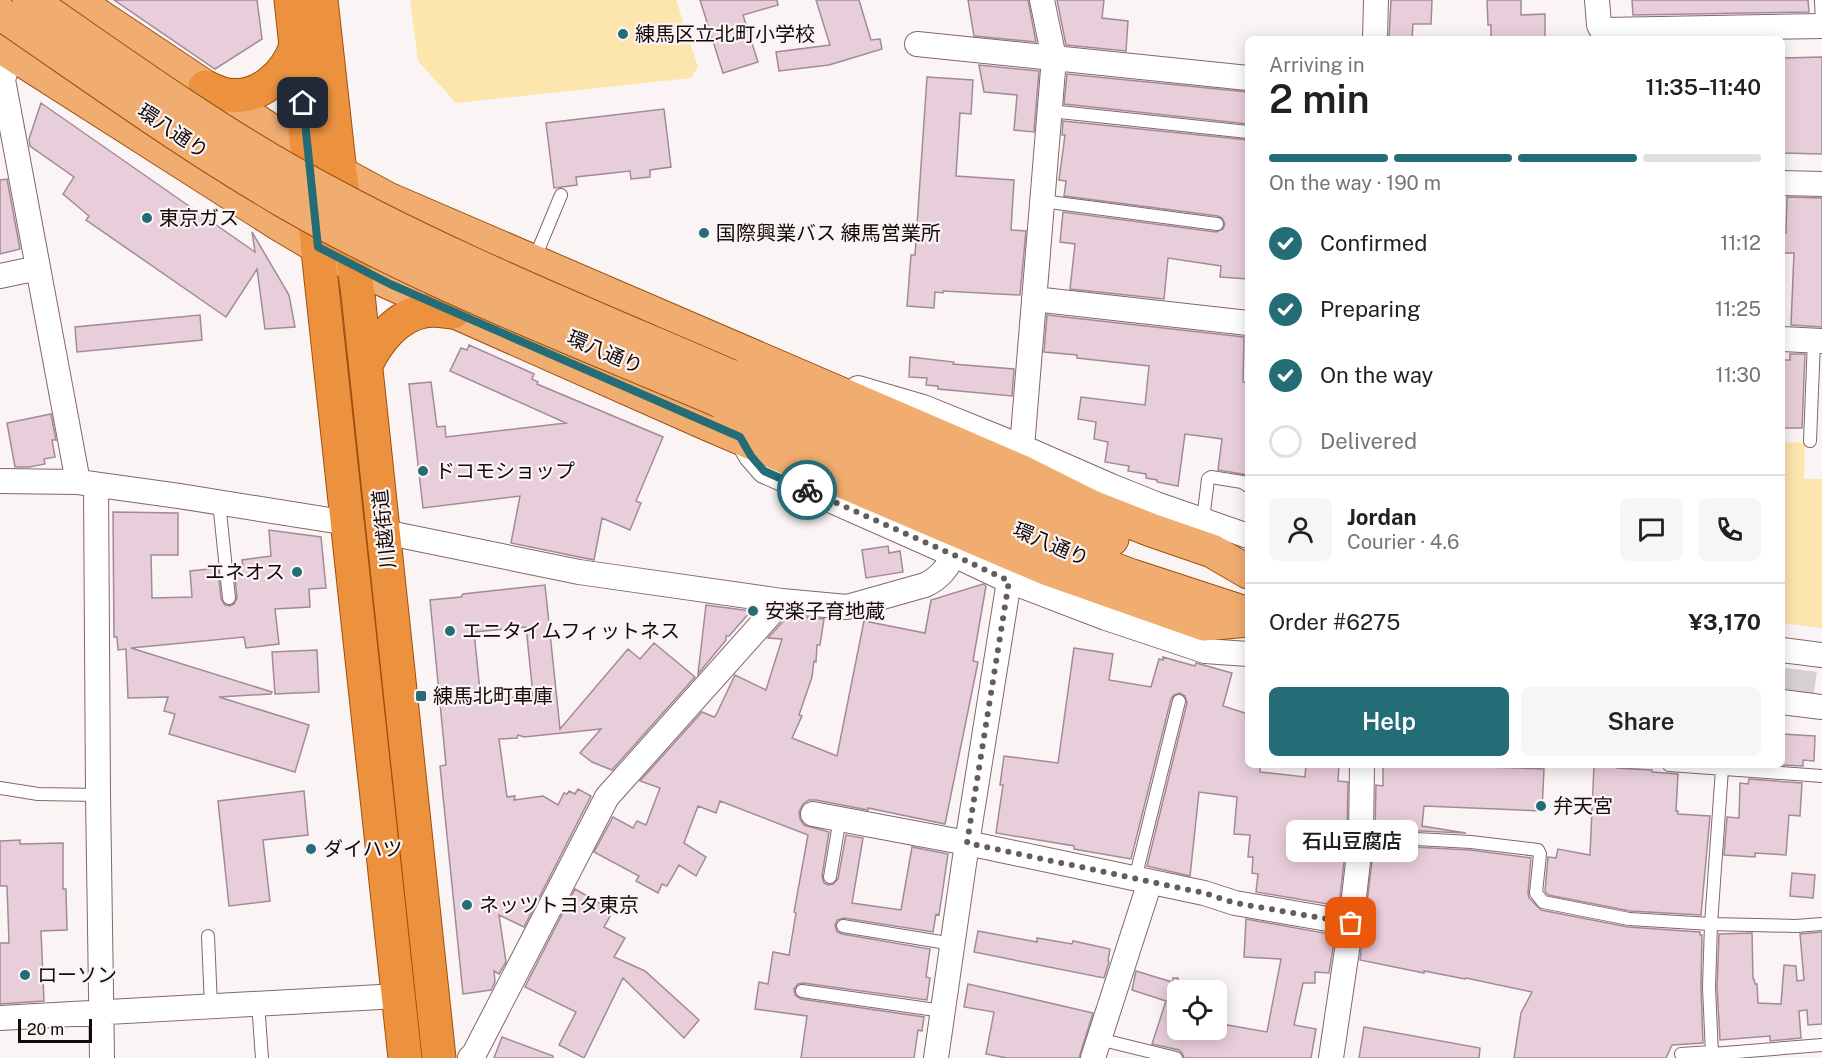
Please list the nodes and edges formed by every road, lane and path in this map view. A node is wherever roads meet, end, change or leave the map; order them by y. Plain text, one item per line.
1 (30, 0) edge
2 (75, 0) edge
3 (291, 0) edge
4 (321, 0) edge
5 (1042, 0) edge
6 (1376, 0) edge
7 (1597, 0) edge
8 (1821, 0) edge
9 (0, 13) edge
10 (1822, 26) edge
11 (1375, 36) edge
12 (917, 44) dead end
13 (296, 46) junction
14 (7, 51) edge
15 (155, 55) junction
16 (1054, 58) junction
17 (1245, 78) edge
18 (206, 87) junction
19 (1050, 111) junction
20 (123, 126) junction
21 (1245, 132) edge
22 (309, 156) junction
23 (340, 173) junction
24 (1785, 183) edge
25 (1822, 184) edge
26 (561, 195) dead end
27 (1042, 201) junction
28 (1217, 224) dead end
29 (318, 247) junction
30 (534, 261) junction
31 (354, 265) junction
32 (38, 268) junction
33 (0, 276) edge
34 (1034, 299) junction
35 (453, 312) junction
36 (1245, 324) edge
37 (502, 333) junction
38 (1785, 339) edge
39 (1818, 341) edge
40 (366, 365) junction
41 (733, 378) junction
42 (740, 437) junction
43 (1810, 441) dead end
44 (1022, 447) junction
45 (0, 481) edge
46 (87, 484) junction
47 (1245, 484) edge
48 (219, 502) junction
49 (1203, 520) junction
50 (348, 523) junction
51 (384, 532) junction
52 (1245, 534) edge
53 (954, 555) junction
54 (1245, 570) edge
55 (1245, 579) edge
56 (1009, 581) junction
57 (229, 598) dead end
58 (782, 601) junction
59 (1245, 613) edge
60 (1245, 620) edge
61 (1785, 650) edge
62 (1245, 654) edge
63 (1822, 655) edge
64 (1179, 701) dead end
65 (1785, 702) edge
66 (1822, 707) edge
67 (1362, 768) edge
68 (1709, 768) edge
69 (1722, 769) junction
70 (1822, 776) edge
71 (0, 788) edge
72 (98, 795) junction
73 (813, 814) dead end
74 (840, 818) junction
75 (1361, 836) junction
76 (967, 843) junction
77 (830, 877) dead end
78 (1142, 881) junction
79 (1351, 923) junction
80 (1711, 924) junction
81 (1822, 924) edge
82 (843, 926) dead end
83 (208, 936) dead end
84 (952, 944) junction
85 (802, 991) dead end
86 (398, 996) junction
87 (258, 1003) junction
88 (211, 1006) junction
89 (943, 1011) junction
90 (101, 1012) junction
91 (0, 1018) edge
92 (1822, 1045) edge
93 (1096, 1048) edge
94 (1711, 1052) junction
95 (1681, 1054) dead end
96 (942, 1057) edge
97 (102, 1058) edge
98 (262, 1058) edge
99 (405, 1058) edge
100 (439, 1058) edge
101 (470, 1058) edge
102 (1176, 1058) edge
103 (1331, 1058) edge

1 - 41 main road, 環八通り, bridge
2 - 15 main road
3 - 13 highway, 川越街道
4 - 23 highway, 川越街道
5 - 16 street
6 - 11 street
7 - 10 street
8 - 10 lane
9 - 41 main road, 環八通り, bridge
12 - 16 street
13 - 18 highway
13 - 22 highway, 川越街道
14 - 20 main road
14 - 32 street
15 - 18 main road
15 - 20 main road
16 - 17 street
16 - 19 street
18 - 22 main road
19 - 21 lane
19 - 27 street
20 - 29 main road
22 - 23 main road
22 - 29 highway, 川越街道
23 - 30 main road
23 - 31 highway, 川越街道
24 - 25 street
26 - 30 lane
27 - 28 lane
27 - 34 street
29 - 31 main road
29 - 50 highway, 川越街道
30 - 37 main road
30 - 41 main road
31 - 35 main road
31 - 40 highway, 川越街道
32 - 33 street
32 - 46 street
34 - 36 street
34 - 44 street
35 - 37 main road
35 - 40 highway
37 - 42 main road
38 - 39 street
39 - 43 lane
40 - 51 highway, 川越街道
41 - 44 street
41 - 54 main road
41 - 55 main road, 環八通り
41 - 59 main road, 環八通り
42 - 53 street
42 - 60 main road
44 - 49 street
45 - 46 street
46 - 48 street
46 - 72 street
47 - 49 lane
48 - 50 street
48 - 57 lane
49 - 52 street
50 - 86 highway, 川越街道
51 - 58 street
51 - 100 highway, 川越街道
53 - 56 street
53 - 58 street
56 - 62 street
56 - 76 street
58 - 101 street
61 - 63 street
64 - 78 lane
65 - 66 street
67 - 75 street
68 - 69 lane
69 - 70 lane
69 - 80 lane
71 - 72 lane
72 - 90 street
73 - 74 street
74 - 76 street
74 - 77 lane
75 - 79 street
75 - 80 lane
76 - 78 street
76 - 84 street
78 - 79 street
78 - 93 street
79 - 103 street
80 - 81 lane
80 - 94 lane
82 - 84 lane
83 - 88 lane
84 - 89 street
85 - 89 lane
86 - 87 street
86 - 99 highway, 川越街道
87 - 88 street
87 - 98 lane
88 - 90 street
89 - 96 street
90 - 91 street
90 - 97 street
92 - 94 lane
93 - 102 lane
94 - 95 lane

